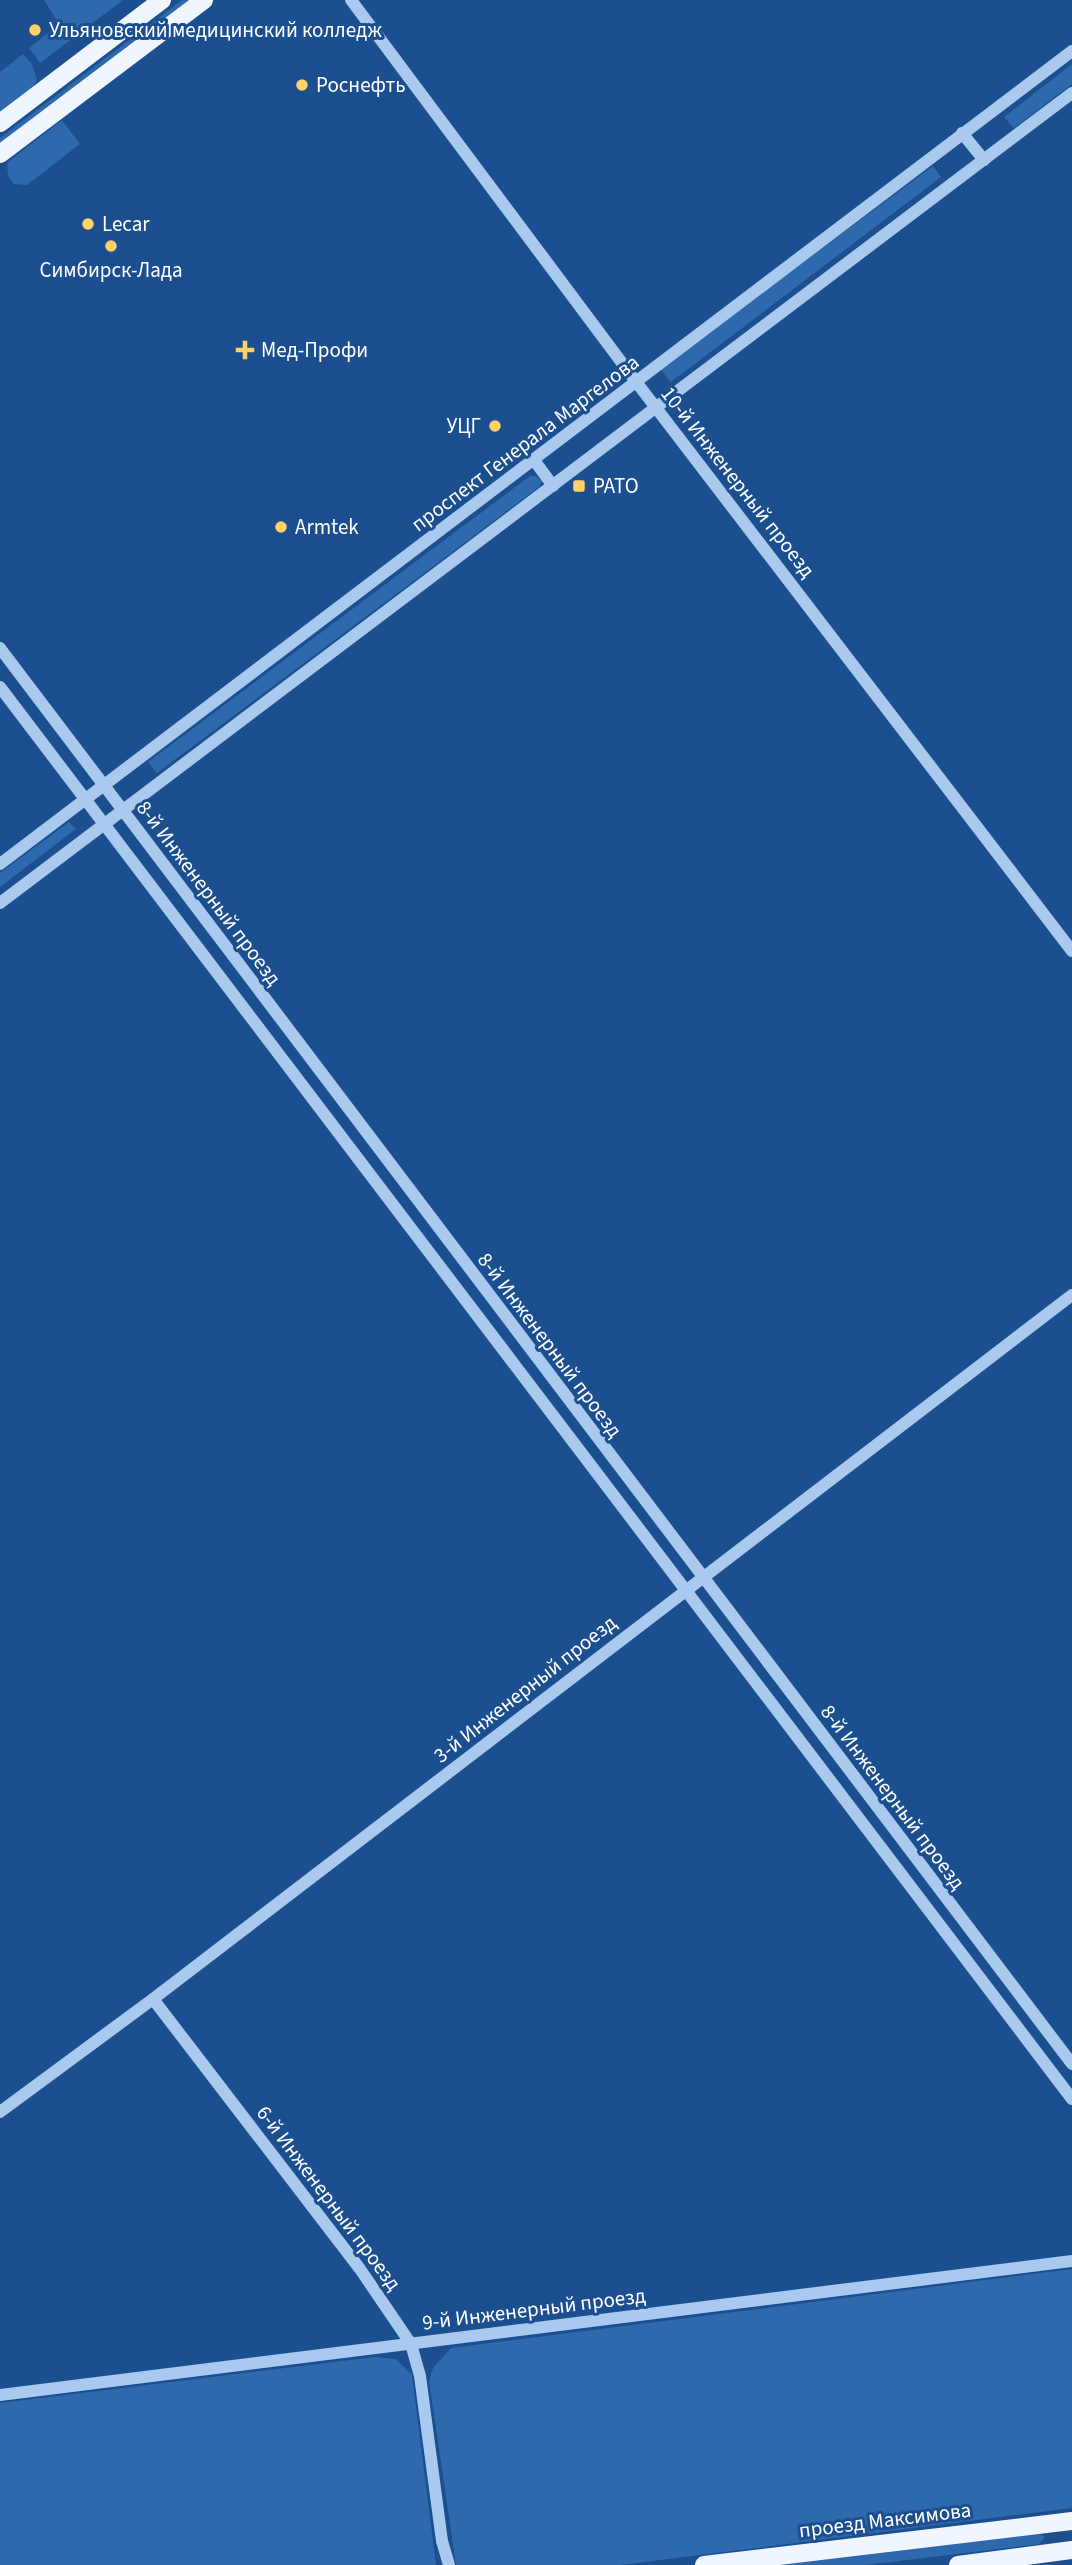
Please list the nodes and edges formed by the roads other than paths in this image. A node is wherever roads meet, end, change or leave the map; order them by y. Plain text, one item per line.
1 (162, 0) edge
2 (204, 0) edge
3 (351, 0) edge
4 (1072, 51) edge
5 (1072, 93) edge
6 (0, 123) edge
7 (962, 133) junction
8 (0, 154) edge
9 (984, 160) junction
10 (637, 383) junction
11 (658, 408) junction
12 (534, 460) junction
13 (553, 486) junction
14 (0, 648) edge
15 (0, 687) edge
16 (57, 723) junction
17 (38, 737) junction
18 (104, 785) junction
19 (86, 799) junction
20 (122, 810) junction
21 (104, 824) junction
22 (0, 864) edge
23 (0, 903) edge
24 (1072, 951) edge
25 (1072, 1295) edge
26 (596, 1439) junction
27 (579, 1452) junction
28 (701, 1578) junction
29 (684, 1591) junction
30 (153, 1999) junction
31 (1072, 2064) edge
32 (1072, 2099) edge
33 (0, 2112) edge
34 (1072, 2261) edge
35 (411, 2344) junction
36 (0, 2395) edge
37 (1065, 2522) edge
38 (442, 2541) junction
39 (1067, 2551) edge
40 (440, 2565) edge
41 (449, 2565) edge
42 (704, 2565) edge
43 (958, 2565) edge

1 - 6 main road
2 - 8 main road
3 - 10 street, 10-й Инженерный проезд
4 - 7 street, проспект Генерала Маргелова
5 - 9 street
7 - 9 street
7 - 10 street, проспект Генерала Маргелова
9 - 11 street
10 - 11 street, 10-й Инженерный проезд
10 - 12 street, проспект Генерала Маргелова
11 - 13 street
11 - 24 street, 10-й Инженерный проезд
12 - 13 street
12 - 18 street, проспект Генерала Маргелова
13 - 20 street
14 - 16 street, 8-й Инженерный проезд
15 - 17 street, 8-й Инженерный проезд
16 - 17 street
16 - 18 street, 8-й Инженерный проезд
17 - 19 street, 8-й Инженерный проезд
18 - 19 street, проспект Генерала Маргелова
18 - 20 street, 8-й Инженерный проезд
19 - 21 street, 8-й Инженерный проезд
19 - 22 street, проспект Генерала Маргелова
20 - 21 street
20 - 26 street, 8-й Инженерный проезд
21 - 23 street
21 - 27 street, 8-й Инженерный проезд
25 - 28 street, 3-й Инженерный проезд
26 - 27 street
26 - 28 street, 8-й Инженерный проезд
27 - 29 street, 8-й Инженерный проезд
28 - 29 street, 3-й Инженерный проезд
28 - 31 street, 8-й Инженерный проезд
29 - 30 street, 3-й Инженерный проезд
29 - 32 street, 8-й Инженерный проезд
30 - 33 street, 3-й Инженерный проезд
30 - 35 street, 6-й Инженерный проезд
34 - 35 street, 9-й Инженерный проезд
35 - 36 street, 9-й Инженерный проезд
35 - 38 street, 6-й Инженерный проезд
37 - 39 main road
37 - 42 main road, проезд Максимова
38 - 40 street
38 - 41 street, 6-й Инженерный проезд
39 - 43 main road

